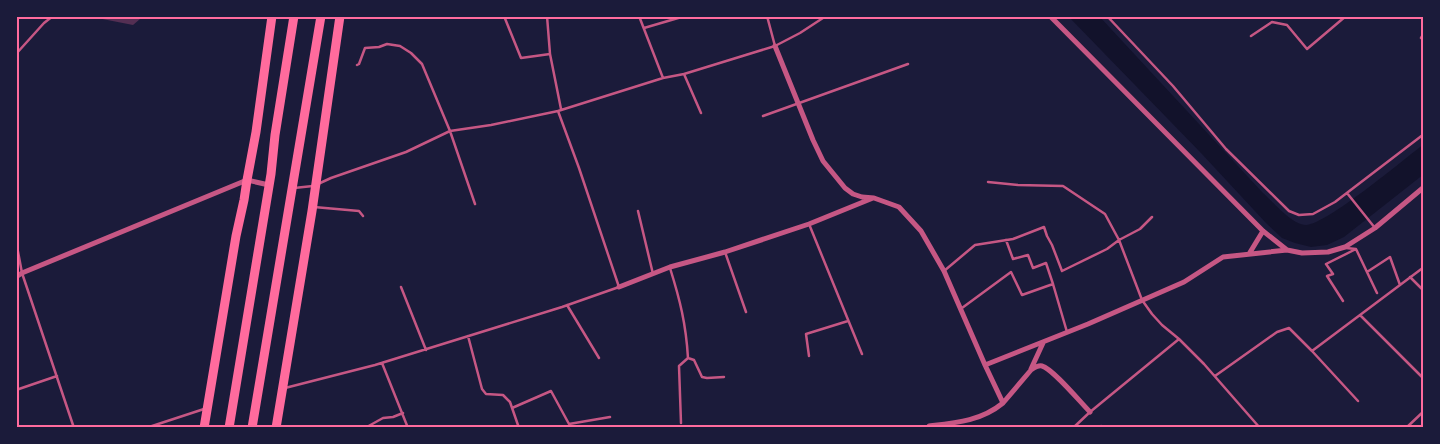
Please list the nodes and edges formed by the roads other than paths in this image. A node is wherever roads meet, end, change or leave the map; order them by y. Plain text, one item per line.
1 (53, 16) edge
2 (272, 16) edge
3 (294, 16) edge
4 (321, 16) edge
5 (340, 16) edge
6 (504, 16) edge
7 (547, 16) edge
8 (639, 16) edge
9 (685, 16) edge
10 (766, 16) edge
11 (826, 16) edge
12 (1050, 16) edge
13 (1107, 16) edge
14 (1346, 16) edge
15 (644, 28) junction
16 (1424, 33) edge
17 (1251, 36) dead end
18 (1424, 40) edge
19 (775, 46) junction
20 (16, 54) edge
21 (550, 54) junction
22 (908, 64) dead end
23 (357, 65) dead end
24 (684, 74) junction
25 (663, 78) junction
26 (798, 103) junction
27 (559, 110) junction
28 (702, 114) dead end
29 (763, 116) dead end
30 (450, 131) junction
31 (1424, 134) edge
32 (247, 180) junction
33 (988, 182) dead end
34 (269, 185) junction
35 (315, 186) junction
36 (1424, 187) edge
37 (292, 188) junction
38 (1347, 193) junction
39 (874, 198) junction
40 (475, 204) dead end
41 (312, 207) junction
42 (638, 211) dead end
43 (363, 216) dead end
44 (1152, 217) dead end
45 (809, 224) junction
46 (1375, 228) junction
47 (1263, 231) junction
48 (1006, 240) junction
49 (1118, 240) junction
50 (16, 241) edge
51 (1345, 247) junction
52 (1356, 249) junction
53 (1286, 250) junction
54 (725, 252) junction
55 (1249, 254) junction
56 (670, 267) junction
57 (1424, 267) edge
58 (944, 271) junction
59 (1366, 272) junction
60 (22, 273) junction
61 (653, 274) junction
62 (16, 277) edge
63 (1410, 277) junction
64 (1053, 284) junction
65 (1400, 285) junction
66 (619, 286) junction
67 (401, 287) dead end
68 (1424, 291) edge
69 (1376, 293) dead end
70 (1142, 300) junction
71 (1343, 301) dead end
72 (567, 305) junction
73 (960, 309) junction
74 (746, 312) dead end
75 (1360, 315) junction
76 (848, 321) junction
77 (1067, 333) junction
78 (468, 336) junction
79 (1179, 339) junction
80 (1043, 343) junction
81 (426, 350) junction
82 (1312, 351) junction
83 (862, 354) dead end
84 (809, 356) dead end
85 (599, 358) dead end
86 (688, 358) junction
87 (382, 363) junction
88 (985, 365) junction
89 (1031, 370) junction
90 (57, 376) junction
91 (1215, 376) junction
92 (724, 377) dead end
93 (1424, 379) edge
94 (283, 388) junction
95 (16, 390) edge
96 (1358, 401) dead end
97 (1003, 403) junction
98 (207, 408) junction
99 (512, 408) junction
100 (1424, 411) edge
101 (1090, 412) junction
102 (403, 413) junction
103 (610, 417) dead end
104 (681, 423) dead end
105 (928, 427) edge
106 (74, 428) edge
107 (146, 428) edge
108 (204, 428) edge
109 (229, 428) edge
110 (252, 428) edge
111 (276, 428) edge
112 (365, 428) edge
113 (408, 428) edge
114 (519, 428) edge
115 (1073, 428) edge
116 (1260, 428) edge
117 (1406, 428) edge

1 - 20 lane
2 - 32 main road
3 - 34 main road
4 - 37 main road
5 - 35 main road
6 - 21 lane
7 - 21 lane
8 - 15 lane
9 - 15 lane
10 - 19 lane
11 - 19 lane
12 - 47 street
13 - 38 lane
14 - 17 lane
15 - 25 lane
16 - 18 lane
19 - 24 lane
19 - 26 street
21 - 27 lane
22 - 26 lane
23 - 30 lane
24 - 25 lane
24 - 28 lane
25 - 27 lane
26 - 29 lane
26 - 39 street
27 - 30 lane
27 - 66 lane
30 - 35 lane
30 - 40 lane
31 - 38 lane
32 - 34 street
32 - 60 street
32 - 98 main road
33 - 49 lane
34 - 109 main road
35 - 37 lane
35 - 41 main road
36 - 46 street
37 - 110 main road
38 - 46 lane
39 - 45 street
39 - 58 street
41 - 43 lane
41 - 94 main road
42 - 61 lane
44 - 49 lane
45 - 54 street
45 - 76 lane
46 - 51 street
47 - 53 street
47 - 55 street
48 - 49 lane
48 - 58 lane
48 - 64 lane
49 - 70 lane
50 - 60 lane
51 - 52 lane
51 - 53 street
52 - 59 lane
52 - 71 lane
53 - 55 street
54 - 56 street
54 - 74 lane
55 - 70 street
56 - 61 street
56 - 86 lane
57 - 63 lane
58 - 73 street
59 - 65 lane
59 - 69 lane
60 - 62 street
60 - 90 lane
61 - 66 street
63 - 65 lane
63 - 68 lane
64 - 73 lane
64 - 77 lane
65 - 75 lane
66 - 72 lane
67 - 81 lane
70 - 77 street
70 - 79 lane
72 - 78 lane
72 - 85 lane
73 - 88 street
75 - 82 lane
75 - 93 lane
76 - 83 lane
76 - 84 lane
77 - 80 street
78 - 81 lane
78 - 99 lane
79 - 91 lane
79 - 101 lane
80 - 88 street
80 - 89 street
81 - 87 lane
82 - 91 lane
82 - 96 lane
86 - 92 lane
86 - 104 lane
87 - 94 lane
87 - 102 lane
88 - 97 street
89 - 97 street
89 - 101 street
90 - 95 lane
90 - 106 lane
91 - 116 lane
94 - 111 main road
97 - 105 street
98 - 107 lane
98 - 108 main road
99 - 103 lane
99 - 114 lane
100 - 117 lane
101 - 115 lane
102 - 112 lane
102 - 113 lane

